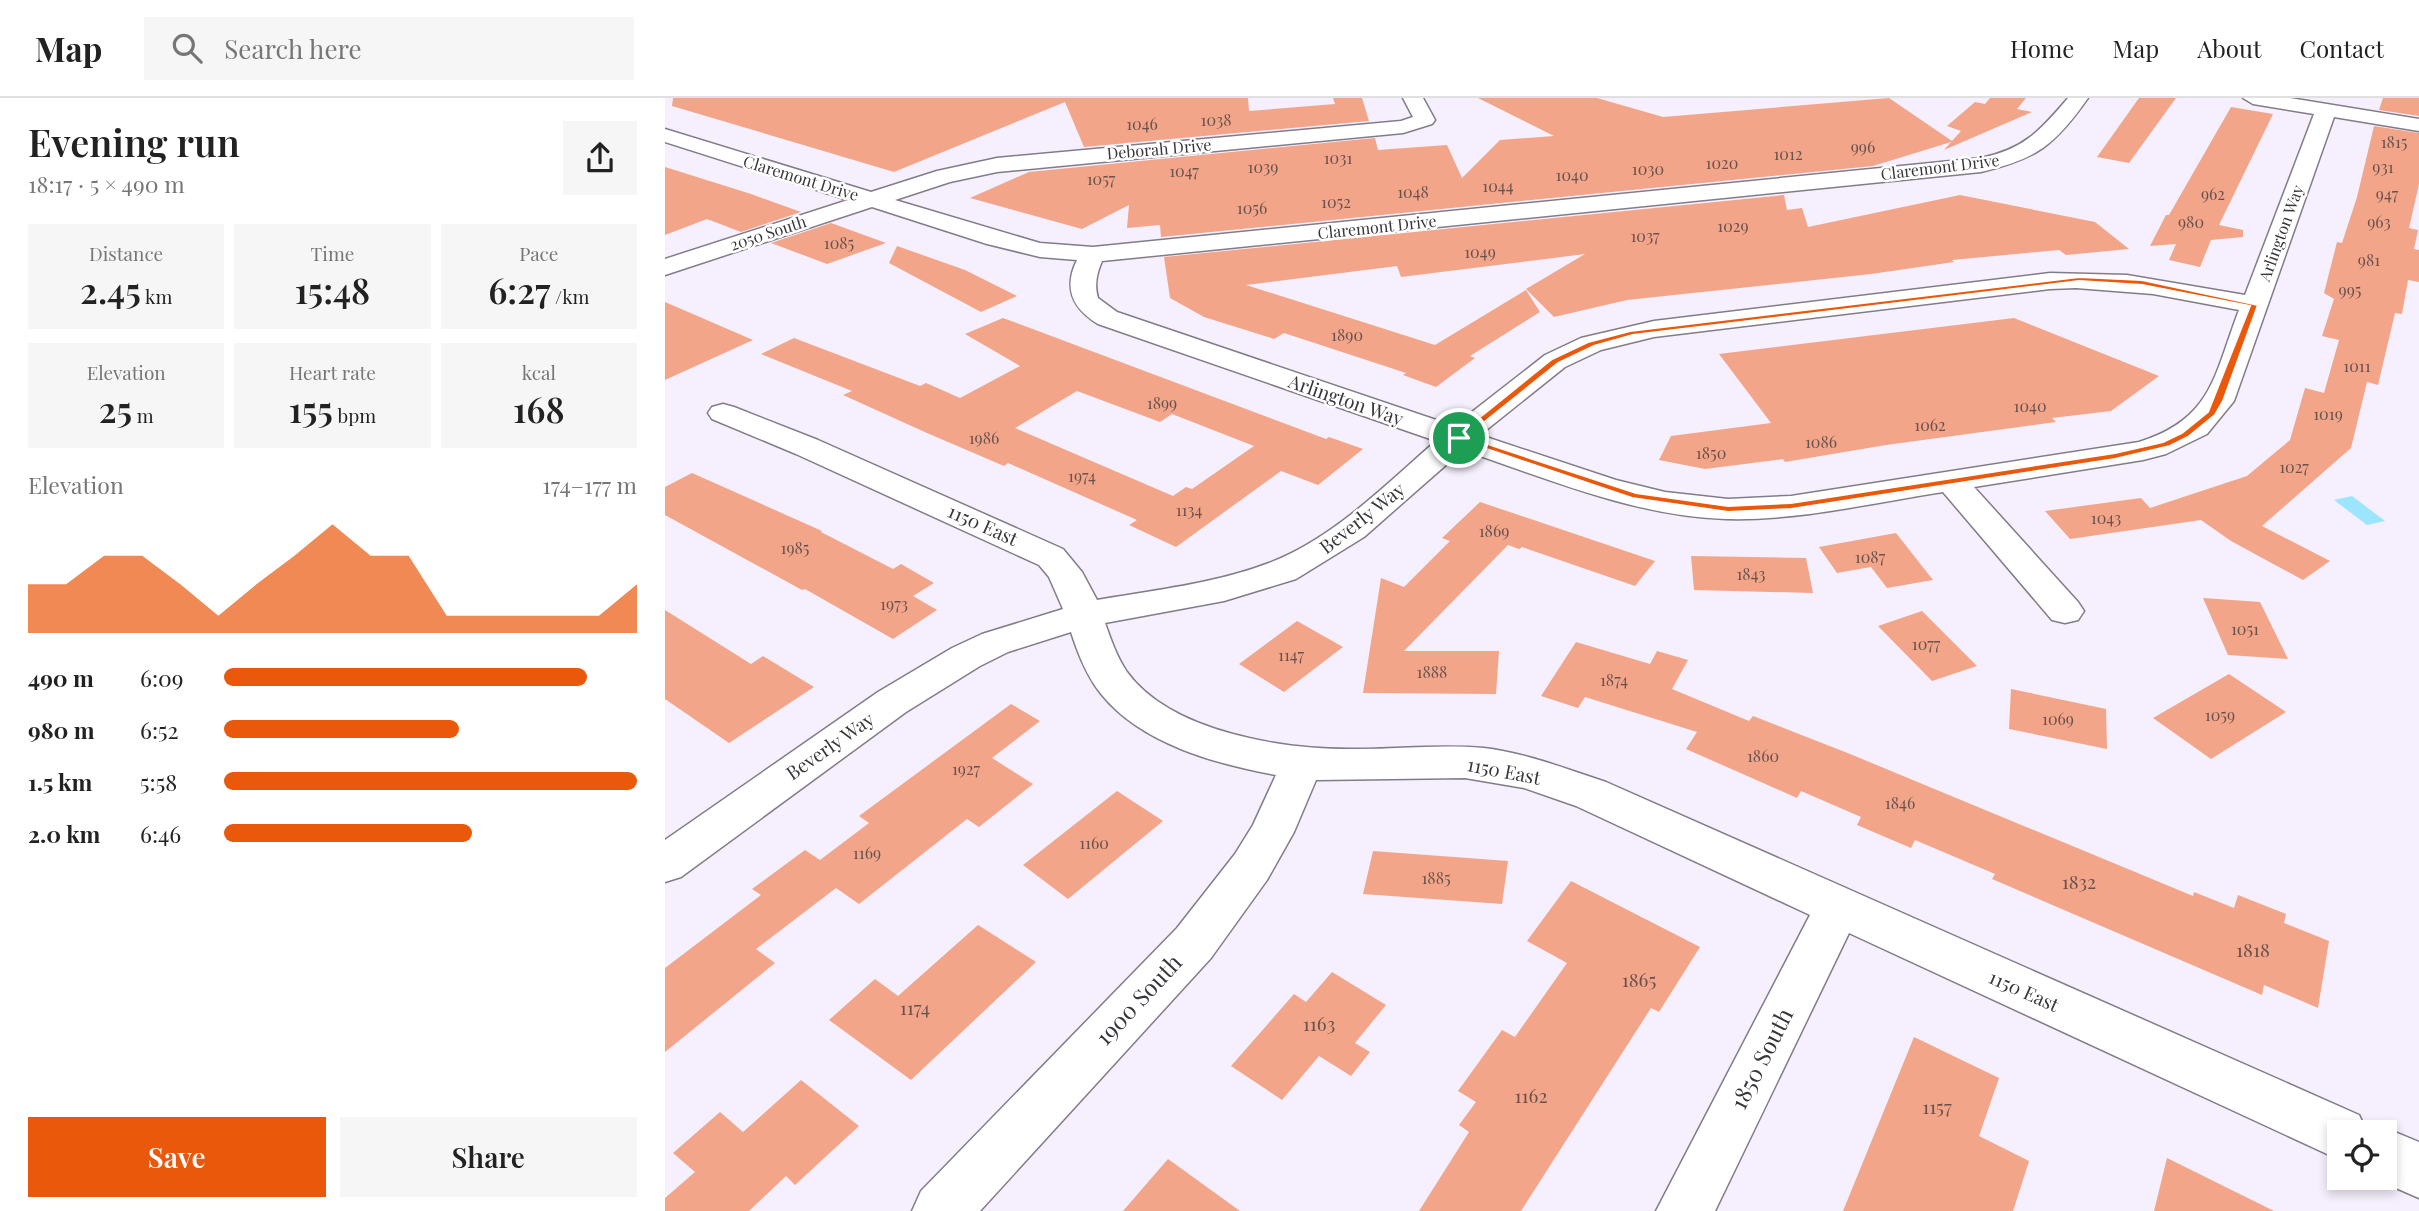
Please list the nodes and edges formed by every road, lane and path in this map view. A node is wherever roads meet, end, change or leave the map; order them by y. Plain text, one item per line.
1 (1413, 98) edge
2 (2078, 98) edge
3 (2253, 98) edge
4 (2326, 110) junction
5 (2419, 125) edge
6 (665, 135) edge
7 (871, 200) junction
8 (1093, 254) junction
9 (665, 267) edge
10 (2254, 305) junction
11 (723, 413) dead end
12 (1459, 438) junction
13 (1951, 481) junction
14 (2065, 611) dead end
15 (1084, 615) junction
16 (1302, 764) junction
17 (673, 848) edge
18 (1838, 907) junction
19 (2327, 1128) edge
20 (2397, 1160) edge
21 (2419, 1170) edge
22 (941, 1211) edge
23 (1685, 1211) edge

1 - 7 street, Deborah Drive
2 - 8 street, Claremont Drive
3 - 4 street
4 - 5 street
4 - 10 street, Arlington Way
6 - 7 street, Claremont Drive
7 - 8 street, Claremont Drive
7 - 9 street, 2050 South
8 - 12 street, Arlington Way
10 - 12 street, Beverly Way
10 - 13 street, Arlington Way
11 - 15 street, 1150 East
12 - 13 street, Arlington Way
12 - 15 street, Beverly Way
13 - 14 street
15 - 16 street, 1150 East
15 - 17 street, Beverly Way
16 - 18 street, 1150 East
16 - 22 street, 1900 South
18 - 19 street, 1150 East
18 - 23 street, 1850 South
20 - 21 street

